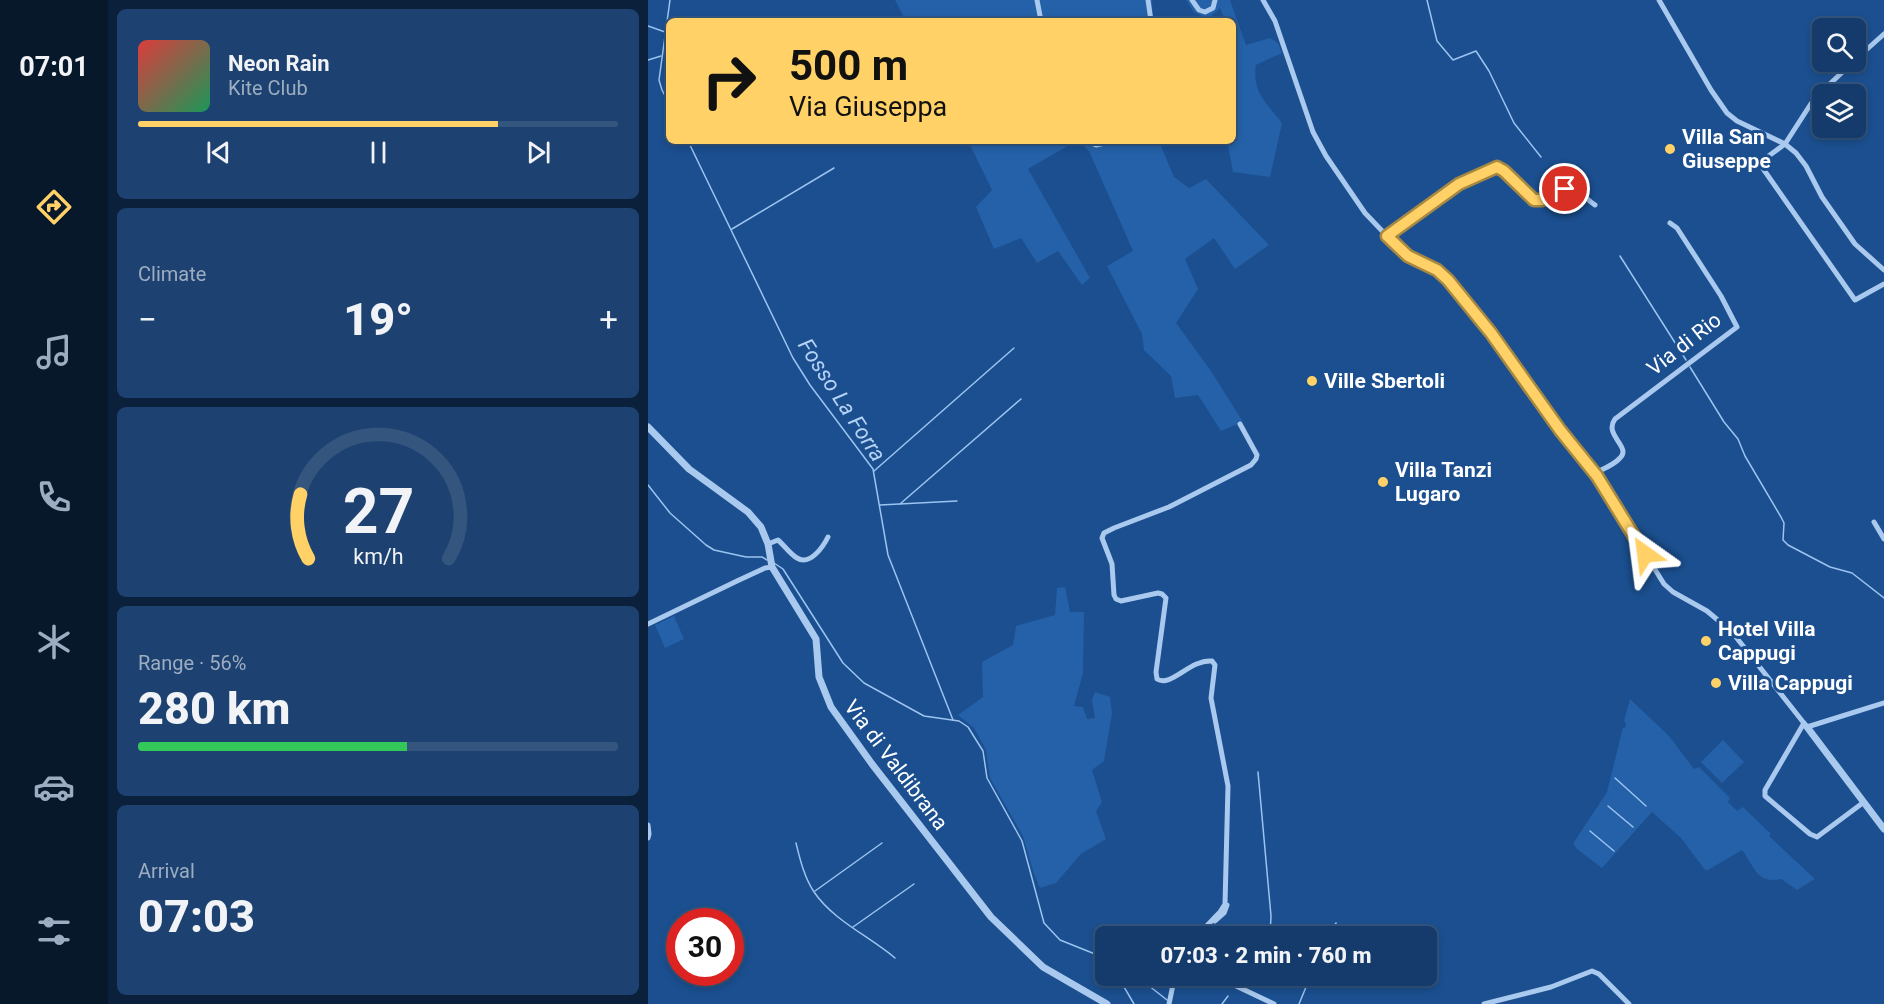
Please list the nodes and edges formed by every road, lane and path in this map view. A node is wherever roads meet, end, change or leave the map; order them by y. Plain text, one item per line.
1 (1037, 0) edge
2 (1148, 0) edge
3 (1192, 0) edge
4 (1215, 0) edge
5 (1263, 0) edge
6 (1659, 0) edge
7 (1040, 18) edge
8 (1151, 18) edge
9 (1884, 34) edge
10 (1866, 50) edge
11 (1842, 72) edge
12 (1785, 144) junction
13 (1596, 205) dead end
14 (1670, 223) dead end
15 (1387, 236) junction
16 (1884, 270) edge
17 (1884, 284) edge
18 (1240, 424) dead end
19 (648, 427) edge
20 (1595, 474) junction
21 (1874, 522) dead end
22 (828, 537) dead end
23 (1884, 539) edge
24 (768, 544) junction
25 (772, 566) junction
26 (648, 624) edge
27 (1884, 703) edge
28 (1806, 725) junction
29 (1864, 802) junction
30 (648, 825) edge
31 (1884, 829) edge
32 (648, 838) edge
33 (1206, 926) edge
34 (1173, 986) edge
35 (1236, 986) edge
36 (1503, 1002) edge
37 (1107, 1004) edge
38 (1169, 1004) edge
39 (1274, 1004) edge
40 (1484, 1004) edge
41 (1629, 1004) edge

1 - 7 street
2 - 8 street
3 - 4 street
5 - 15 street
6 - 12 street
9 - 10 street
11 - 12 street
12 - 16 street
12 - 17 street
13 - 15 street
14 - 20 street, Via di Rio
15 - 20 street
18 - 33 street
19 - 24 street, Via di Valdibrana
20 - 28 street
21 - 23 street
22 - 24 street
24 - 25 street, Via di Valdibrana
25 - 26 street
25 - 37 street, Via di Valdibrana
27 - 28 street
28 - 29 street
28 - 29 street
29 - 31 street
30 - 32 street
34 - 38 street
35 - 39 street
36 - 40 street
36 - 41 street

